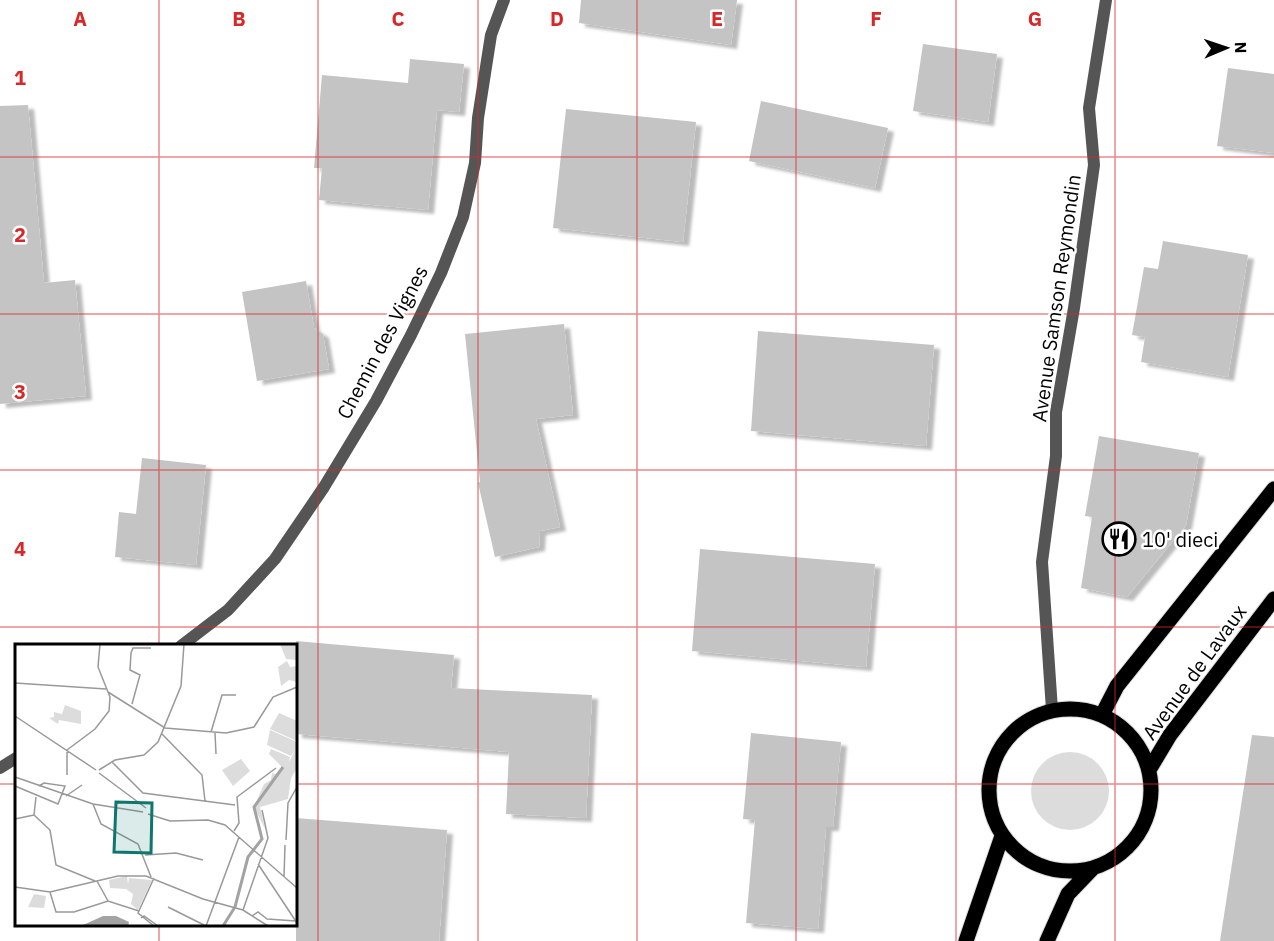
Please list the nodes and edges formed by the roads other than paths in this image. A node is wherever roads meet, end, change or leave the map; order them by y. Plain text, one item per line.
1 (504, 0) edge
2 (1106, 0) edge
3 (1274, 489) edge
4 (1274, 599) edge
5 (183, 644) edge
6 (1052, 710) junction
7 (1102, 715) junction
8 (15, 759) edge
9 (0, 768) edge
10 (1149, 770) junction
11 (1002, 837) junction
12 (1092, 869) junction
13 (966, 941) edge
14 (1047, 941) edge

1 - 5 street, Chemin des Vignes
2 - 6 street, Avenue Samson Reymondin
3 - 7 main road
4 - 10 main road, Avenue de Lavaux
6 - 7 main road
6 - 11 main road
7 - 10 main road
8 - 9 street
10 - 12 main road
11 - 12 main road
11 - 13 main road
12 - 14 main road

